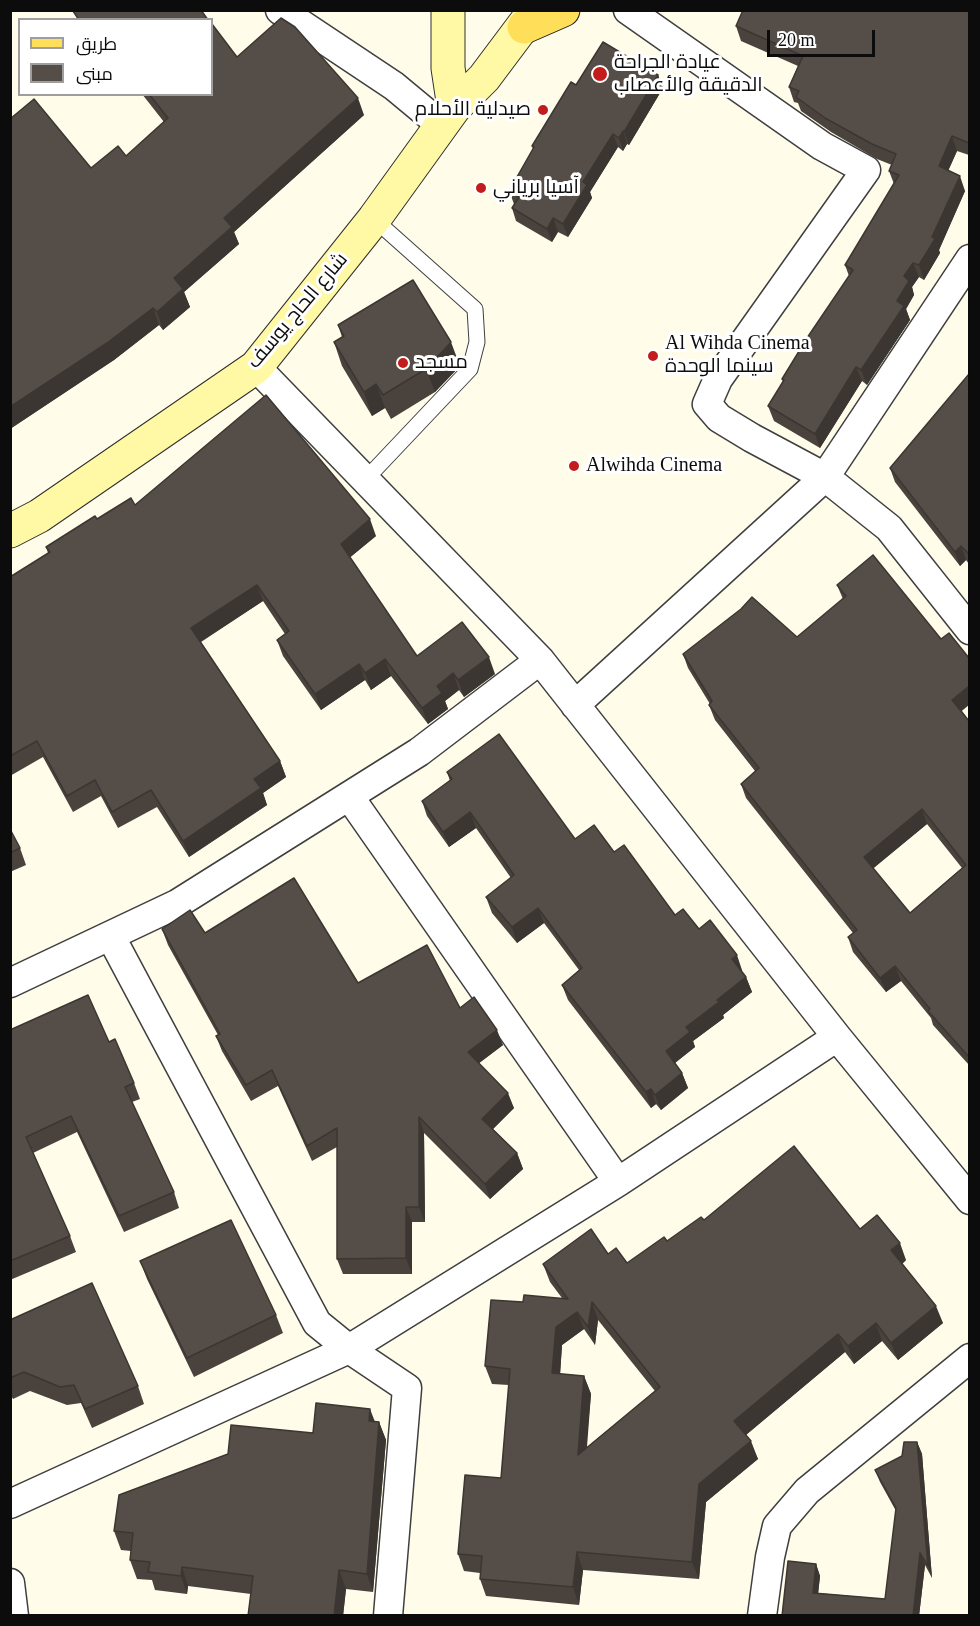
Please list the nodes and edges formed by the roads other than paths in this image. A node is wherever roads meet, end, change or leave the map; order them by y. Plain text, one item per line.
1 (280, 10) edge
2 (448, 10) edge
3 (563, 10) edge
4 (628, 10) edge
5 (529, 19) edge
6 (448, 117) junction
7 (374, 219) junction
8 (969, 259) edge
9 (256, 367) junction
10 (825, 477) junction
11 (365, 480) junction
12 (10, 531) edge
13 (969, 630) edge
14 (540, 660) junction
15 (575, 705) junction
16 (349, 796) junction
17 (111, 937) junction
18 (10, 983) edge
19 (837, 1037) junction
20 (618, 1182) junction
21 (964, 1183) edge
22 (349, 1349) junction
23 (969, 1358) edge
24 (10, 1504) edge
25 (10, 1583) edge
26 (14, 1616) edge
27 (388, 1616) edge
28 (762, 1616) edge

1 - 6 street
2 - 6 main road
3 - 5 main road
4 - 10 street
5 - 6 main road, شارع الحاج يوسف
6 - 7 main road, شارع الحاج يوسف
7 - 9 main road, شارع الحاج يوسف
7 - 11 lane
8 - 10 street
9 - 11 street
9 - 12 main road, شارع الحاج يوسف
10 - 13 street
10 - 15 street
11 - 14 street
14 - 15 street
14 - 16 street
15 - 19 street
16 - 17 street
16 - 20 street
17 - 18 street
17 - 22 street
19 - 20 street
19 - 21 street
20 - 22 street
22 - 24 street
22 - 27 street
23 - 28 street
25 - 26 street

